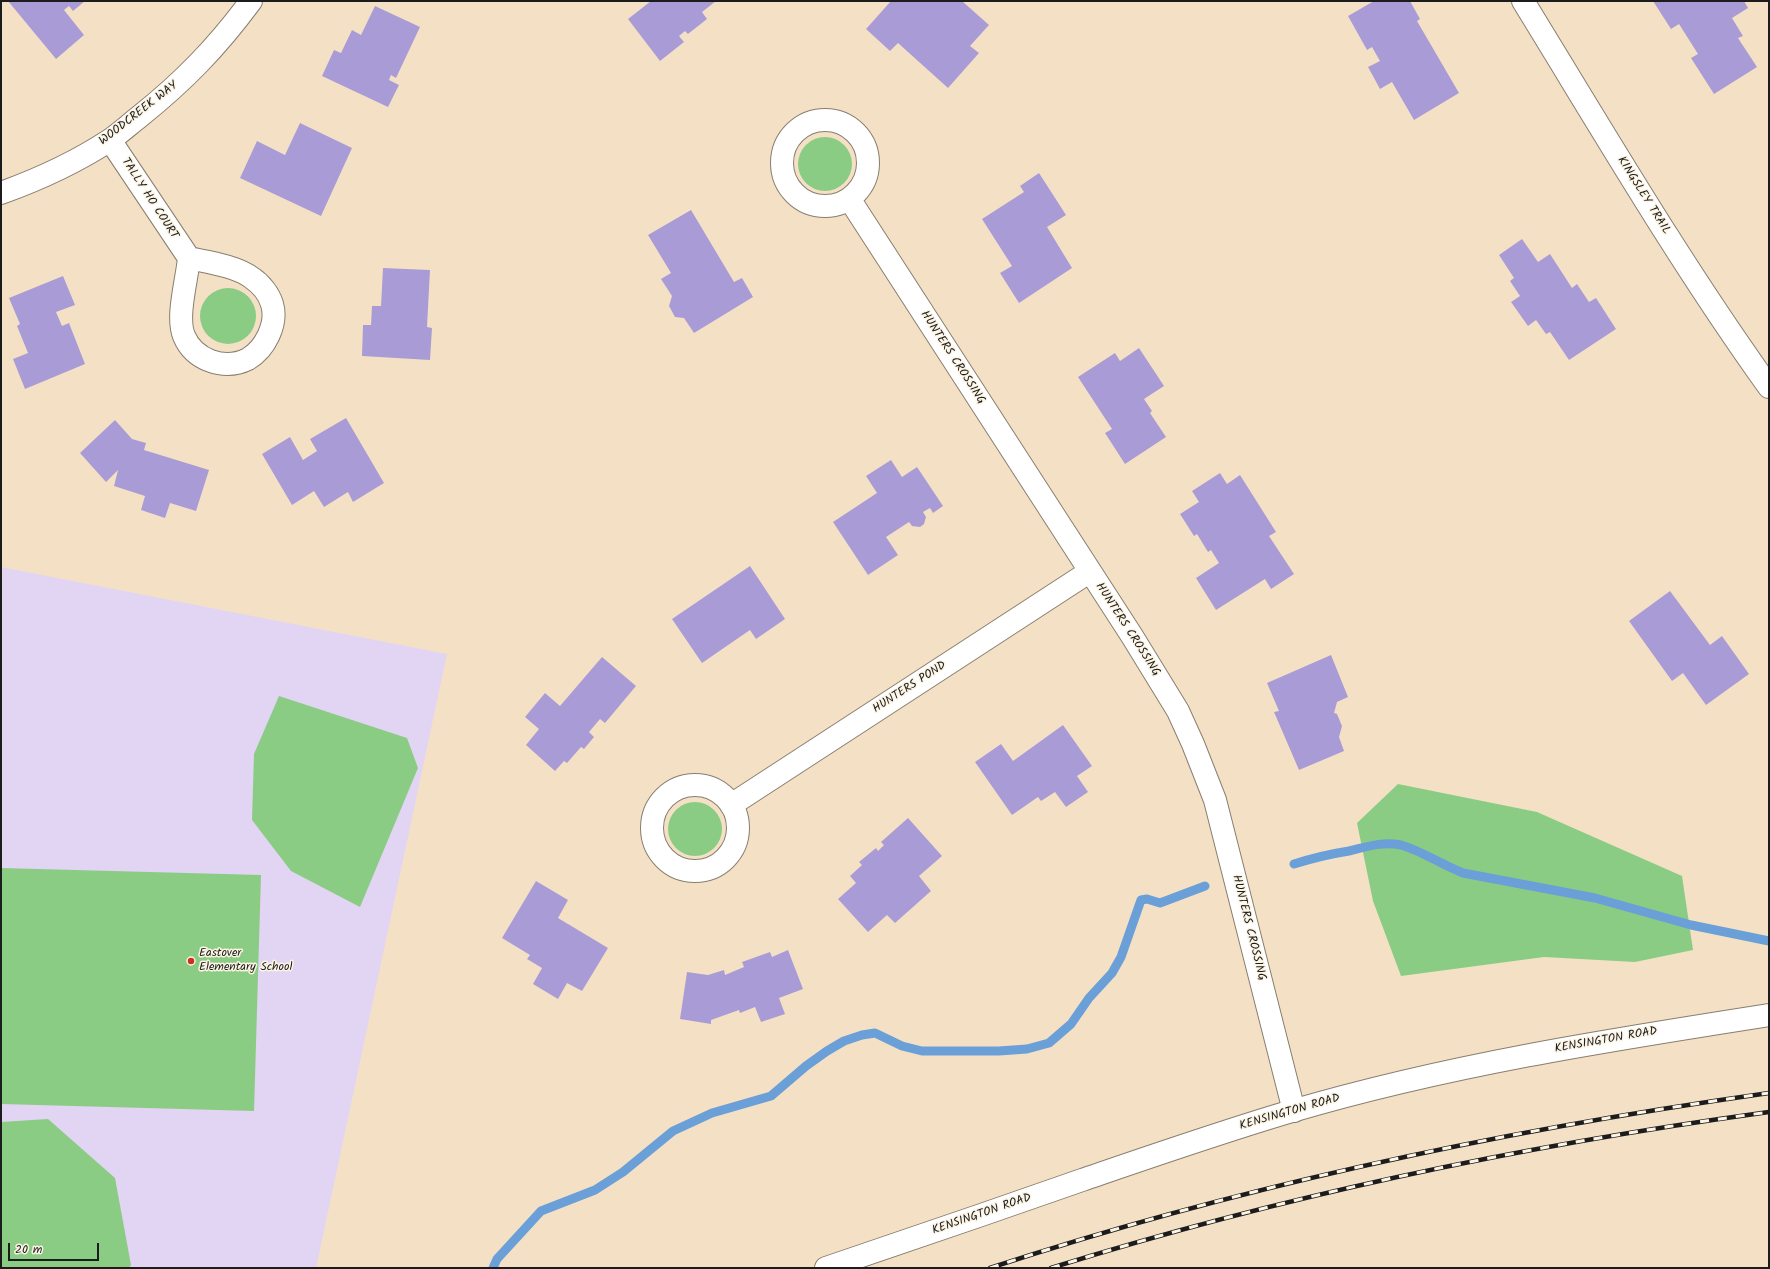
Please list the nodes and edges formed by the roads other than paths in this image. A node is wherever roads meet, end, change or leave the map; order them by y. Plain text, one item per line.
1 (251, 1) edge
2 (1524, 1) edge
3 (110, 140) junction
4 (1, 193) edge
5 (850, 200) dead end
6 (188, 258) junction
7 (1769, 387) edge
8 (1089, 572) junction
9 (732, 805) dead end
10 (1769, 1015) edge
11 (1294, 1110) junction
12 (826, 1268) edge

1 - 3 street, WOODCREEK WAY
2 - 7 street, KINGSLEY TRAIL
3 - 4 street, WOODCREEK WAY
3 - 6 street, TALLY HO COURT
5 - 8 street, HUNTERS CROSSING
6 - 6 street
8 - 9 street, HUNTERS POND
8 - 11 street, HUNTERS CROSSING
10 - 11 street, KENSINGTON ROAD
11 - 12 street, KENSINGTON ROAD

